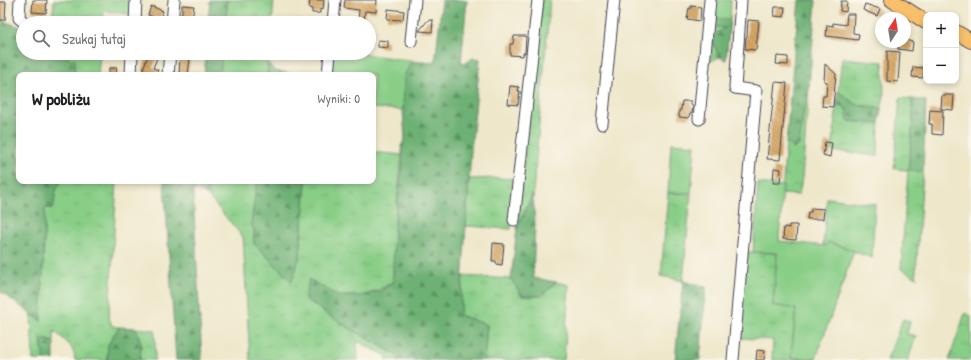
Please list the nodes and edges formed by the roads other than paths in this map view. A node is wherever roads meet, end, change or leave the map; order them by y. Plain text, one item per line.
1 (20, 0) edge
2 (136, 0) edge
3 (174, 0) edge
4 (335, 0) edge
5 (415, 0) edge
6 (538, 0) edge
7 (614, 0) edge
8 (710, 0) edge
9 (741, 0) edge
10 (892, 0) edge
11 (907, 0) edge
12 (925, 12) edge
13 (19, 16) edge
14 (135, 16) edge
15 (173, 16) edge
16 (334, 16) edge
17 (923, 20) edge
18 (959, 34) edge
19 (411, 41) dead end
20 (971, 41) edge
21 (959, 43) edge
22 (971, 51) edge
23 (132, 60) edge
24 (169, 60) edge
25 (329, 60) edge
26 (131, 72) edge
27 (168, 72) edge
28 (328, 72) edge
29 (699, 119) dead end
30 (602, 124) dead end
31 (514, 220) dead end
32 (733, 360) edge

1 - 13 street
2 - 14 street
3 - 15 street
4 - 16 street
5 - 19 street
6 - 31 street
7 - 30 street
8 - 29 street
9 - 32 street
10 - 17 main road
11 - 12 main road
18 - 20 main road
21 - 22 main road
23 - 26 street
24 - 27 street
25 - 28 street

